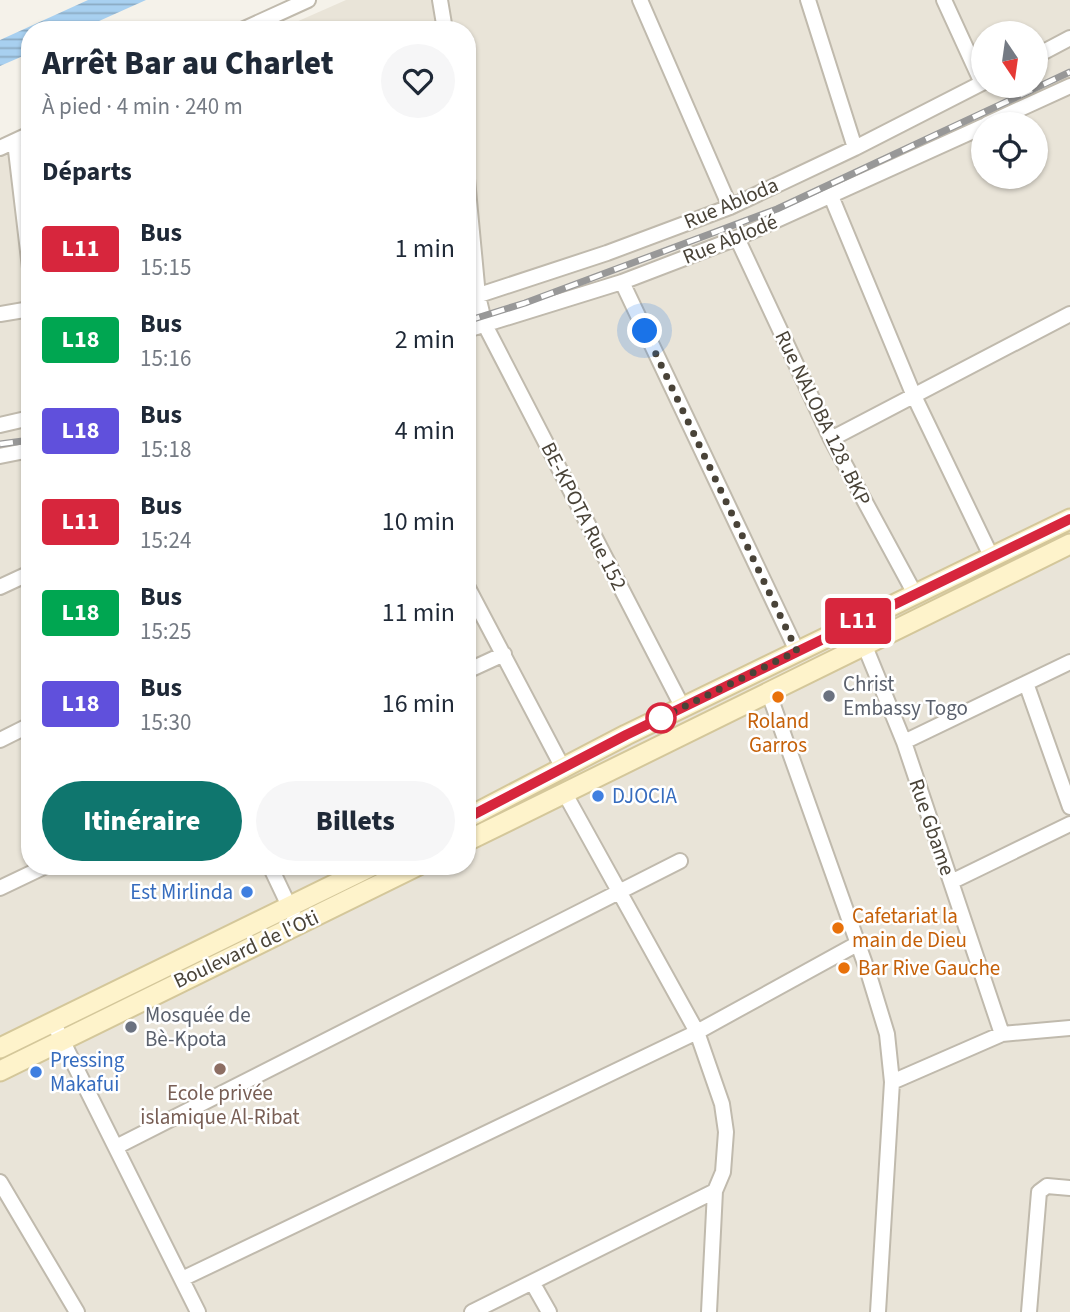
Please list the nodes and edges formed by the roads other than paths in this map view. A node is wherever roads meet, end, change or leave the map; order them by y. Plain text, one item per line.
1 (308, 0) edge
2 (440, 0) edge
3 (640, 0) edge
4 (808, 0) edge
5 (944, 0) edge
6 (262, 21) edge
7 (443, 21) edge
8 (1070, 38) edge
9 (1048, 50) edge
10 (971, 57) edge
11 (1070, 86) edge
12 (971, 89) edge
13 (1013, 112) edge
14 (971, 132) edge
15 (21, 139) edge
16 (15, 142) junction
17 (0, 148) edge
18 (855, 148) junction
19 (21, 192) edge
20 (831, 197) junction
21 (730, 206) junction
22 (737, 238) junction
23 (622, 282) junction
24 (476, 297) edge
25 (476, 306) edge
26 (21, 310) edge
27 (0, 314) edge
28 (1070, 314) edge
29 (485, 325) junction
30 (476, 328) edge
31 (914, 396) junction
32 (21, 420) edge
33 (0, 425) edge
34 (831, 439) junction
35 (21, 452) edge
36 (0, 456) edge
37 (1070, 519) edge
38 (1070, 544) edge
39 (992, 558) junction
40 (21, 577) edge
41 (0, 587) edge
42 (915, 594) junction
43 (476, 603) edge
44 (855, 622) junction
45 (864, 644) junction
46 (797, 651) junction
47 (504, 654) junction
48 (1070, 662) edge
49 (476, 667) edge
50 (1026, 684) junction
51 (768, 691) junction
52 (683, 708) junction
53 (21, 730) edge
54 (0, 740) edge
55 (904, 742) junction
56 (564, 770) junction
57 (564, 792) junction
58 (1070, 807) edge
59 (476, 814) edge
60 (1070, 824) edge
61 (476, 836) edge
62 (680, 861) dead end
63 (27, 875) edge
64 (275, 875) edge
65 (353, 875) edge
66 (399, 875) edge
67 (951, 882) junction
68 (0, 888) edge
69 (620, 893) junction
70 (289, 906) junction
71 (298, 925) junction
72 (857, 944) junction
73 (1070, 1028) edge
74 (58, 1031) junction
75 (697, 1032) junction
76 (1002, 1034) junction
77 (0, 1048) edge
78 (0, 1071) edge
79 (892, 1082) junction
80 (116, 1147) junction
81 (0, 1182) edge
82 (1070, 1188) edge
83 (715, 1191) junction
84 (182, 1279) junction
85 (532, 1282) junction
86 (77, 1312) edge
87 (198, 1312) edge
88 (472, 1312) edge
89 (549, 1312) edge
90 (709, 1312) edge
91 (878, 1312) edge
92 (1029, 1312) edge

1 - 6 street
2 - 7 street
3 - 21 street
4 - 18 street
5 - 10 street
8 - 9 street
11 - 13 street, Rue Ablodé
12 - 18 street, Rue Abloda
14 - 20 street, Rue Ablodé
15 - 16 street
16 - 17 street
16 - 19 street
18 - 21 street, Rue Abloda
20 - 22 street, Rue Ablodé
20 - 31 street
21 - 24 street, Rue Abloda
22 - 23 street, Rue Ablodé
22 - 34 street, Rue NALOBA 128 .BKP
23 - 29 street, Rue Ablodé
23 - 46 street
25 - 29 street, BE-KPOTA Rue 152
26 - 27 street
28 - 31 street
29 - 30 street, Rue Ablodé
29 - 52 street, BE-KPOTA Rue 152
31 - 34 street
31 - 39 street
32 - 33 street
34 - 42 street, Rue NALOBA 128 .BKP
35 - 36 street
37 - 39 main road
38 - 45 main road
39 - 42 main road
40 - 41 street
42 - 44 main road
43 - 47 street
44 - 45 street, Rue Gbame
44 - 46 main road
45 - 51 main road
45 - 55 street, Rue Gbame
46 - 52 main road
47 - 49 street
47 - 56 street
48 - 50 street
50 - 55 street
50 - 58 street
51 - 57 main road
51 - 72 street
52 - 56 main road
53 - 54 street
55 - 67 street, Rue Gbame
56 - 59 main road
57 - 61 main road
57 - 69 street
60 - 67 street
62 - 69 street
63 - 68 street
64 - 70 street
65 - 70 main road, Boulevard de l'Oti
66 - 71 main road, Boulevard de l'Oti
67 - 76 street, Rue Gbame
69 - 75 street
69 - 80 street
70 - 71 street
70 - 74 main road, Boulevard de l'Oti
71 - 74 main road, Boulevard de l'Oti
72 - 75 street
72 - 79 street
73 - 76 street
74 - 77 main road, Boulevard de l'Oti
74 - 78 main road, Boulevard de l'Oti
74 - 80 street
75 - 83 street
75 - 84 street
76 - 79 street
79 - 91 street
80 - 84 street
81 - 86 street
82 - 92 street
83 - 85 street
83 - 90 street
84 - 87 street
85 - 88 street
85 - 89 street

